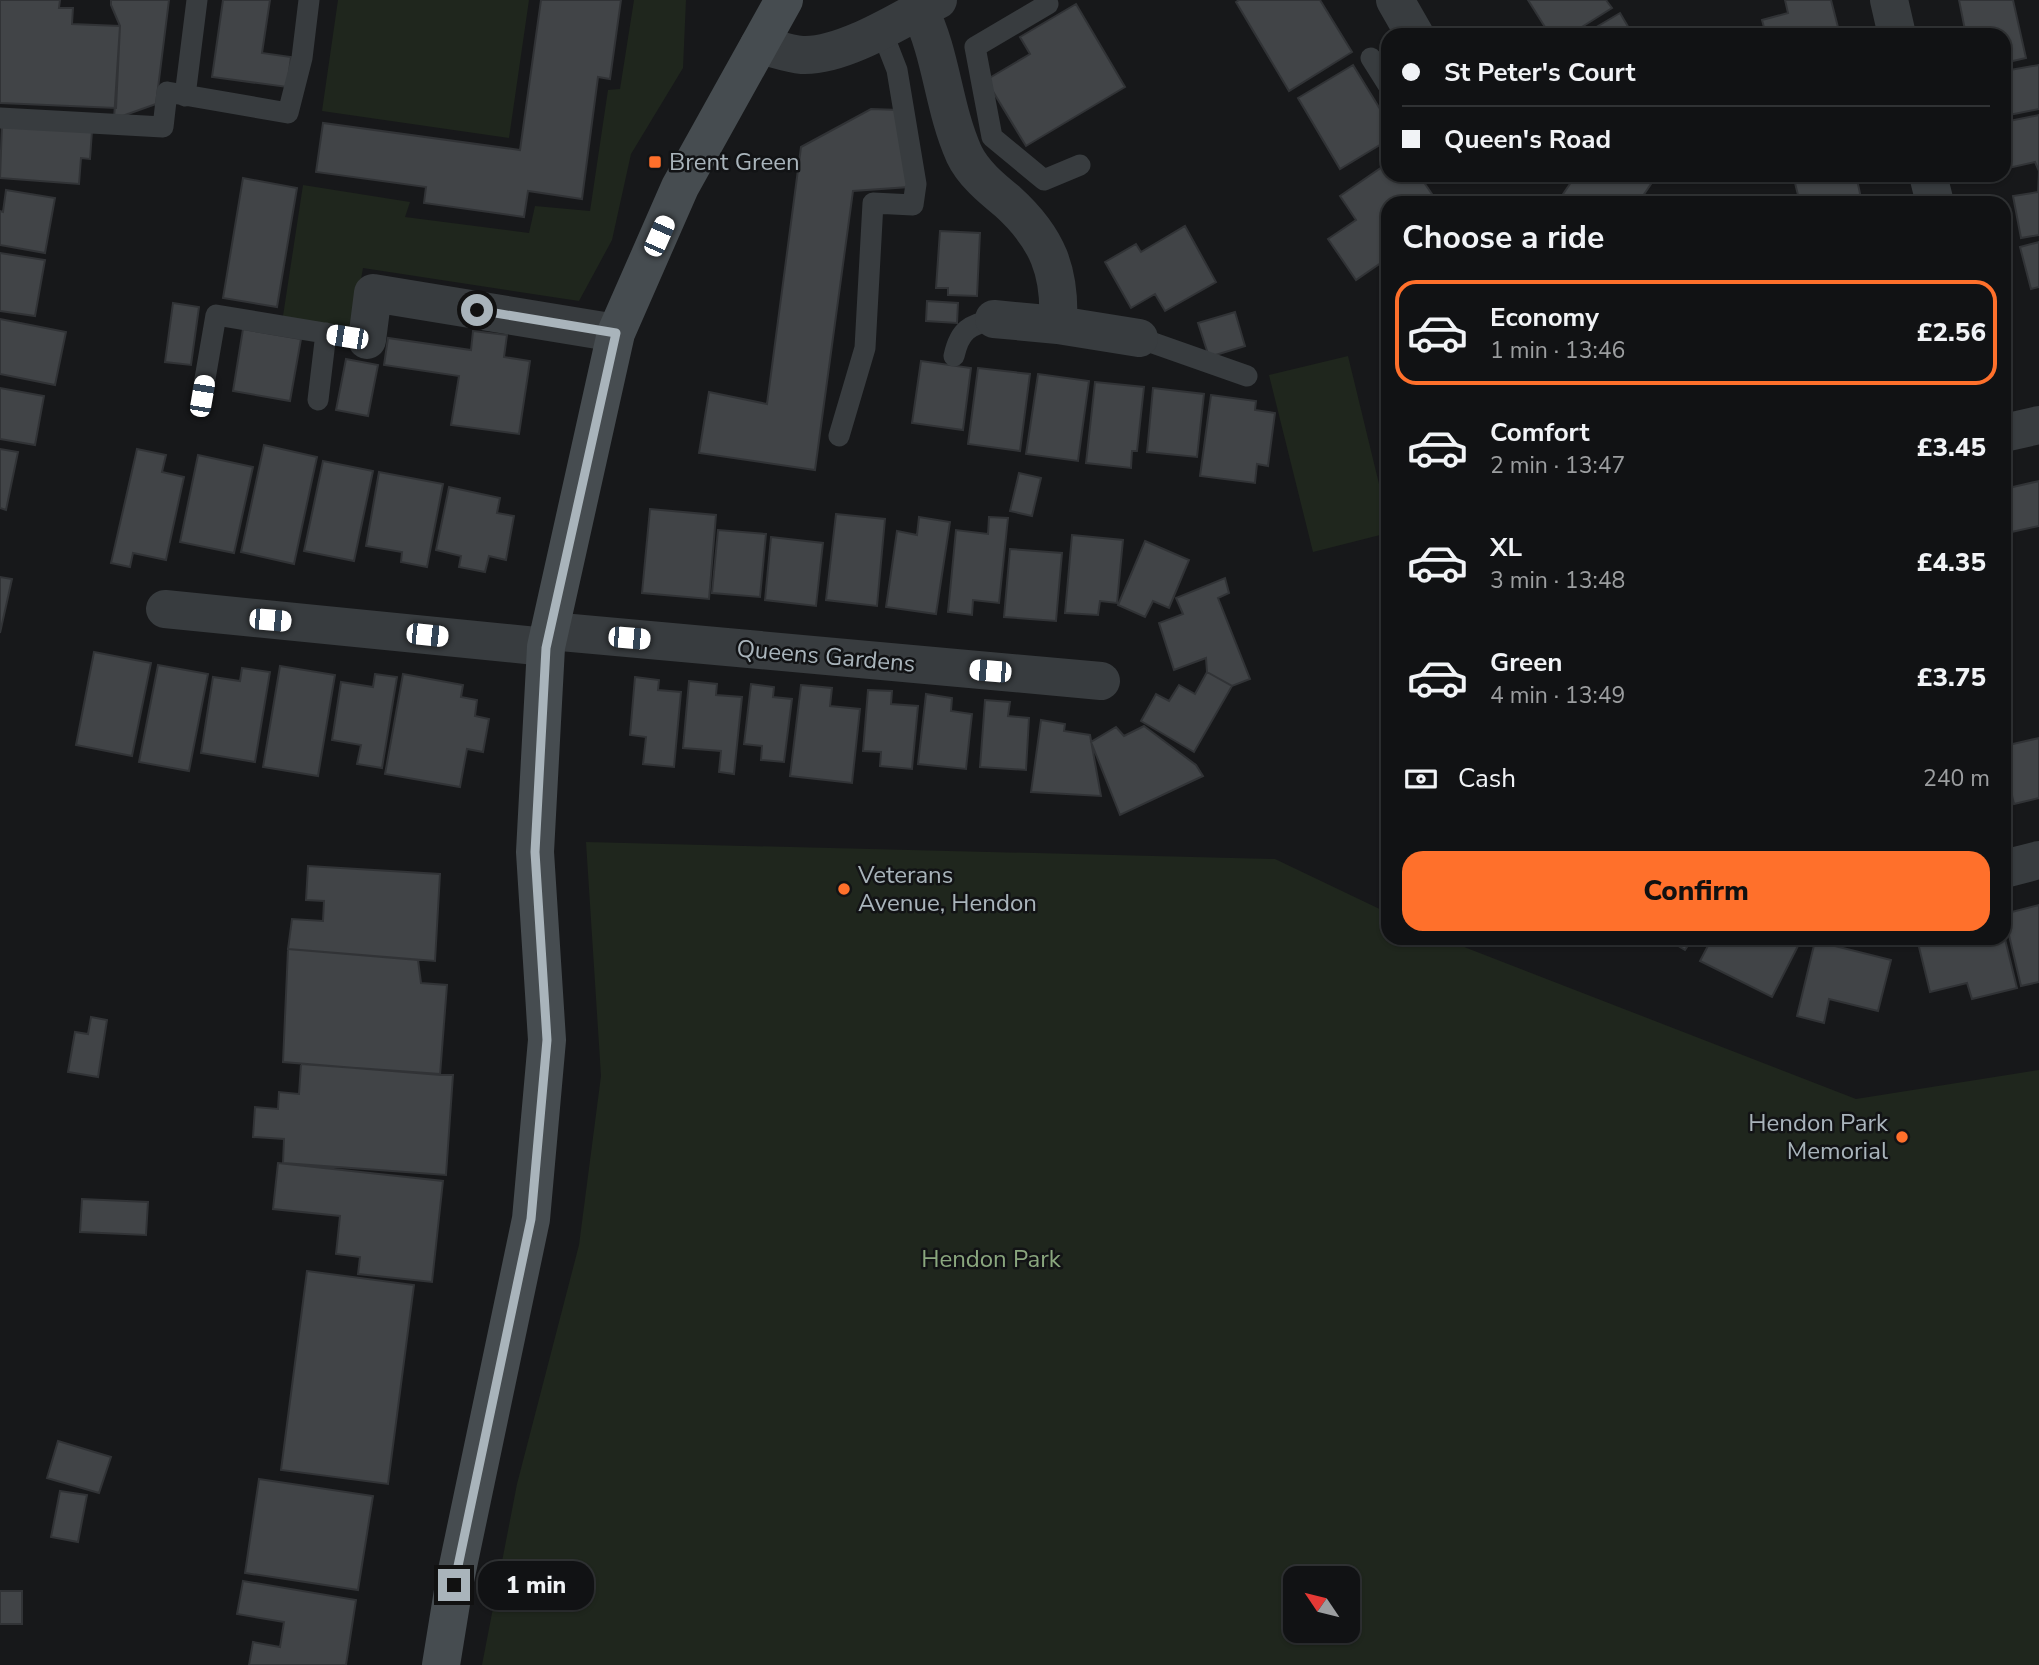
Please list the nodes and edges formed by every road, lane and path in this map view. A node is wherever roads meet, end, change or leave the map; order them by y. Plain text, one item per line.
1 (197, 0) edge
2 (309, 0) edge
3 (784, 0) edge
4 (1046, 0) edge
5 (1395, 0) edge
6 (1889, 0) edge
7 (929, 5) edge
8 (1411, 28) edge
9 (1895, 28) edge
10 (881, 29) junction
11 (759, 45) junction
12 (1371, 58) dead end
13 (1381, 74) edge
14 (185, 96) junction
15 (0, 118) edge
16 (1080, 165) dead end
17 (994, 319) joint
18 (1058, 325) junction
19 (326, 333) junction
20 (616, 333) junction
21 (1139, 338) joint
22 (367, 340) joint
23 (954, 356) dead end
24 (1247, 376) dead end
25 (202, 396) dead end
26 (318, 400) dead end
27 (2039, 425) edge
28 (2011, 431) edge
29 (839, 436) dead end
30 (165, 609) dead end
31 (548, 639) junction
32 (1101, 681) dead end
33 (2039, 860) edge
34 (2011, 867) edge
35 (441, 1665) edge

1 - 14 lane
2 - 14 lane
3 - 11 main road
4 - 16 lane
5 - 8 street
6 - 9 street
7 - 10 street
7 - 18 street
10 - 11 street
10 - 29 lane
11 - 20 main road
12 - 13 lane
14 - 15 lane
17 - 18 street
17 - 23 lane
18 - 21 street
19 - 22 lane
19 - 25 lane
19 - 26 lane
20 - 22 street
20 - 31 main road
21 - 24 lane
27 - 28 street
30 - 31 street, Queens Gardens
31 - 32 street, Queens Gardens
31 - 35 main road
33 - 34 street

